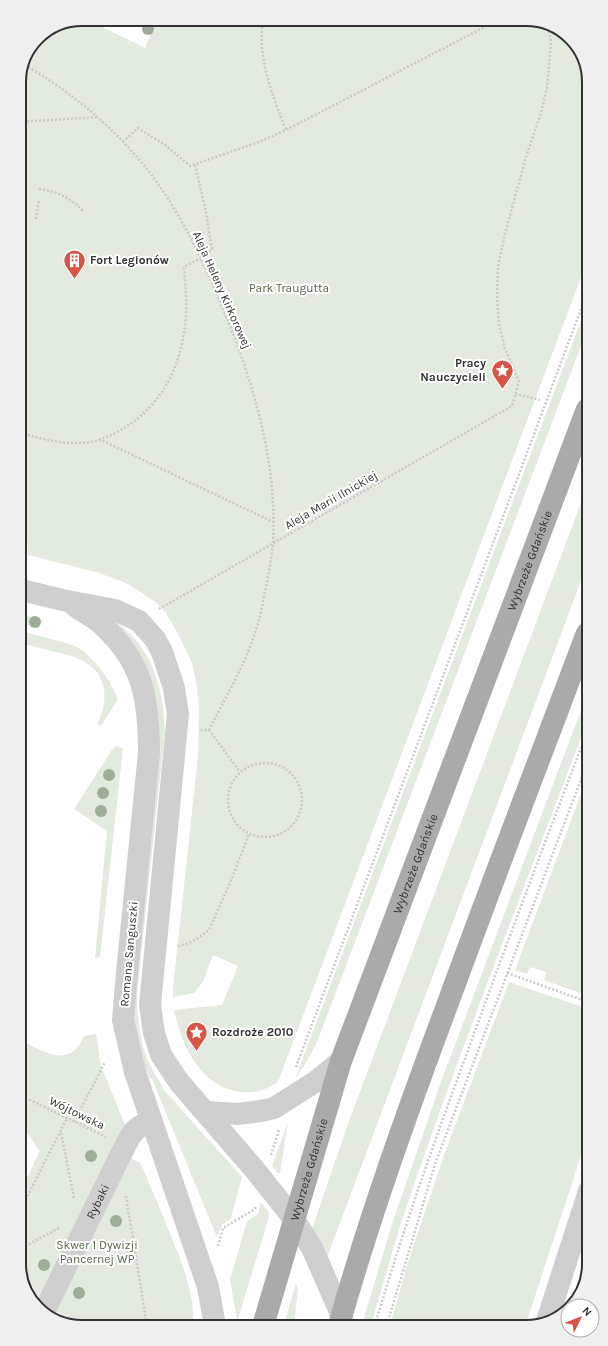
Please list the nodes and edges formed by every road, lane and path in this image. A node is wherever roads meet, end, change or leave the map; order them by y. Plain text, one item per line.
1 (262, 26) edge
2 (487, 26) edge
3 (549, 31) edge
4 (28, 67) edge
5 (97, 117) junction
6 (26, 122) edge
7 (286, 130) junction
8 (123, 142) junction
9 (195, 164) junction
10 (39, 189) dead end
11 (39, 200) dead end
12 (84, 212) dead end
13 (36, 219) dead end
14 (201, 258) junction
15 (582, 307) edge
16 (516, 394) junction
17 (540, 400) dead end
18 (582, 422) edge
19 (26, 435) edge
20 (99, 439) junction
21 (273, 522) junction
22 (273, 544) junction
23 (26, 592) edge
24 (67, 602) junction
25 (158, 610) dead end
26 (582, 646) edge
27 (195, 730) dead end
28 (209, 730) junction
29 (582, 748) edge
30 (240, 772) junction
31 (582, 777) edge
32 (249, 834) junction
33 (172, 947) dead end
34 (507, 974) junction
35 (582, 1000) edge
36 (341, 1061) junction
37 (105, 1062) dead end
38 (296, 1067) dead end
39 (26, 1098) edge
40 (206, 1112) junction
41 (67, 1118) junction
42 (151, 1121) junction
43 (74, 1122) junction
44 (280, 1127) dead end
45 (60, 1131) junction
46 (125, 1147) junction
47 (271, 1157) dead end
48 (126, 1195) dead end
49 (26, 1200) edge
50 (257, 1202) dead end
51 (75, 1204) dead end
52 (582, 1213) edge
53 (294, 1219) junction
54 (218, 1246) dead end
55 (46, 1307) edge
56 (549, 1315) edge
57 (146, 1320) edge
58 (214, 1320) edge
59 (265, 1320) edge
60 (340, 1320) edge
61 (377, 1320) edge
62 (388, 1320) edge

1 - 7 path
2 - 7 path
3 - 16 path
4 - 5 path, Aleja Heleny Kirkorowej
5 - 6 path
5 - 8 path, Aleja Heleny Kirkorowej
7 - 9 path
8 - 9 path
8 - 14 path, Aleja Heleny Kirkorowej
9 - 14 path
10 - 12 path
11 - 13 path
14 - 20 path
14 - 21 path, Aleja Heleny Kirkorowej
15 - 38 path
16 - 17 path
16 - 22 path, Aleja Marii Ilnickiej
18 - 36 main road, Wybrzeże Gdańskie
19 - 20 path
20 - 21 path
21 - 22 path, Aleja Heleny Kirkorowej
22 - 25 path, Aleja Marii Ilnickiej
22 - 28 path, Aleja Heleny Kirkorowej
23 - 24 street, Romana Sanguszki
24 - 40 street, Romana Sanguszki
24 - 42 street, Romana Sanguszki
26 - 60 main road
27 - 28 path
28 - 30 path
29 - 61 path
30 - 32 path
30 - 32 path
31 - 34 path
32 - 33 path
34 - 35 path
34 - 62 path
36 - 40 street
36 - 53 main road, Wybrzeże Gdańskie
37 - 43 path
39 - 41 path, Wójtowska
40 - 53 street, Romana Sanguszki
41 - 43 path, Wójtowska
41 - 45 path
42 - 46 street, Rybaki
42 - 58 street, Romana Sanguszki
43 - 46 path, Wójtowska
44 - 47 path
45 - 49 path
45 - 51 path
46 - 55 street, Rybaki
48 - 57 path
50 - 54 path
52 - 56 street
53 - 59 main road, Wybrzeże Gdańskie
53 - 60 street, Romana Sanguszki

